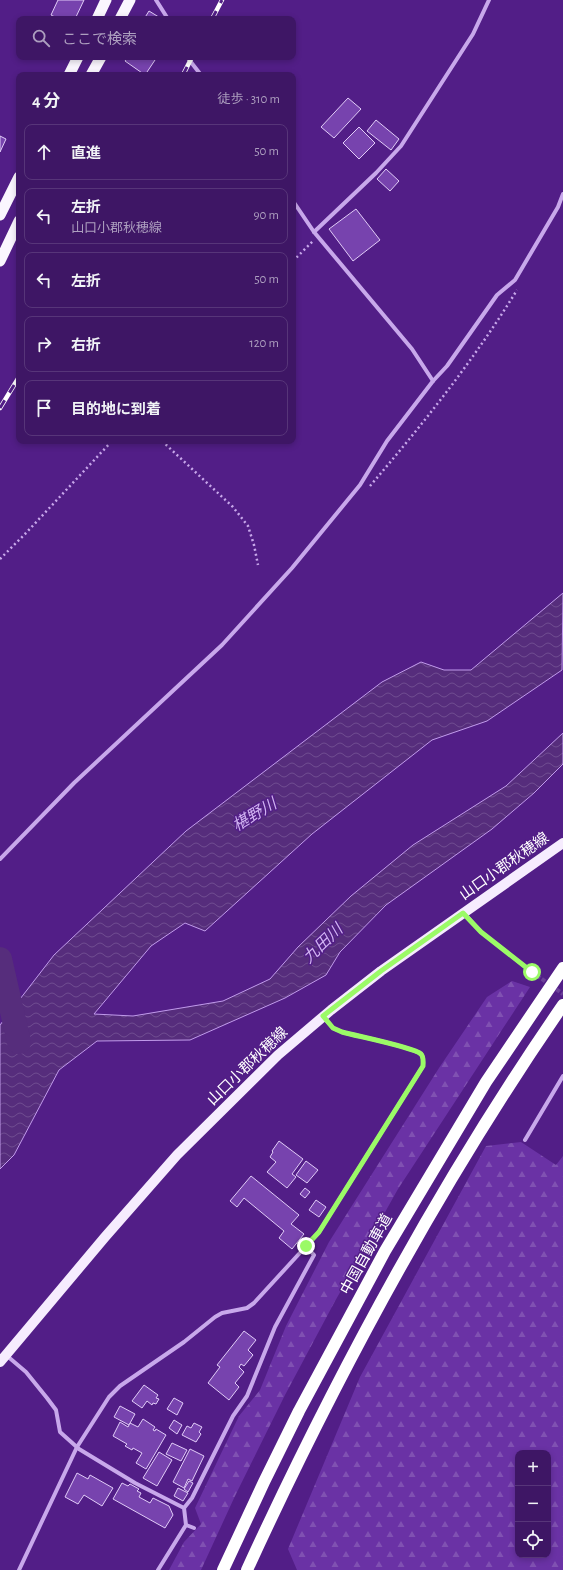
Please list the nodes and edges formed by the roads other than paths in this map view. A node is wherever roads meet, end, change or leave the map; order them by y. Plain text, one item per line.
1 (106, 0) edge
2 (130, 0) edge
3 (156, 0) edge
4 (489, 0) edge
5 (98, 16) edge
6 (122, 16) edge
7 (166, 16) edge
8 (76, 60) edge
9 (100, 60) edge
10 (189, 60) edge
11 (70, 72) edge
12 (94, 72) edge
13 (199, 72) edge
14 (16, 183) edge
15 (563, 194) edge
16 (296, 205) edge
17 (0, 215) edge
18 (16, 227) edge
19 (316, 234) junction
20 (0, 260) edge
21 (433, 382) junction
22 (563, 843) edge
23 (0, 859) edge
24 (463, 913) junction
25 (563, 968) edge
26 (532, 972) tunnel mouth
27 (563, 1005) edge
28 (323, 1016) junction
29 (563, 1076) edge
30 (526, 1140) dead end
31 (306, 1246) junction
32 (3, 1359) edge
33 (77, 1447) junction
34 (184, 1508) junction
35 (186, 1525) junction
36 (194, 1528) dead end
37 (19, 1570) edge
38 (158, 1570) edge
39 (223, 1570) edge
40 (247, 1570) edge

1 - 5 highway
2 - 6 highway
3 - 7 street
4 - 19 street
8 - 11 highway
9 - 12 highway
10 - 13 street
14 - 17 highway
15 - 21 street
16 - 19 street
18 - 20 highway
19 - 21 street
21 - 23 street
22 - 24 main road, 山口小郡秋穂線
24 - 26 street
24 - 28 main road, 山口小郡秋穂線
25 - 39 highway, 中国自動車道
27 - 40 highway
28 - 31 street
28 - 32 main road, 山口小郡秋穂線
29 - 30 street
31 - 33 street
31 - 34 street
32 - 33 street
33 - 34 street
33 - 37 street
34 - 35 street
35 - 36 street
35 - 38 street

